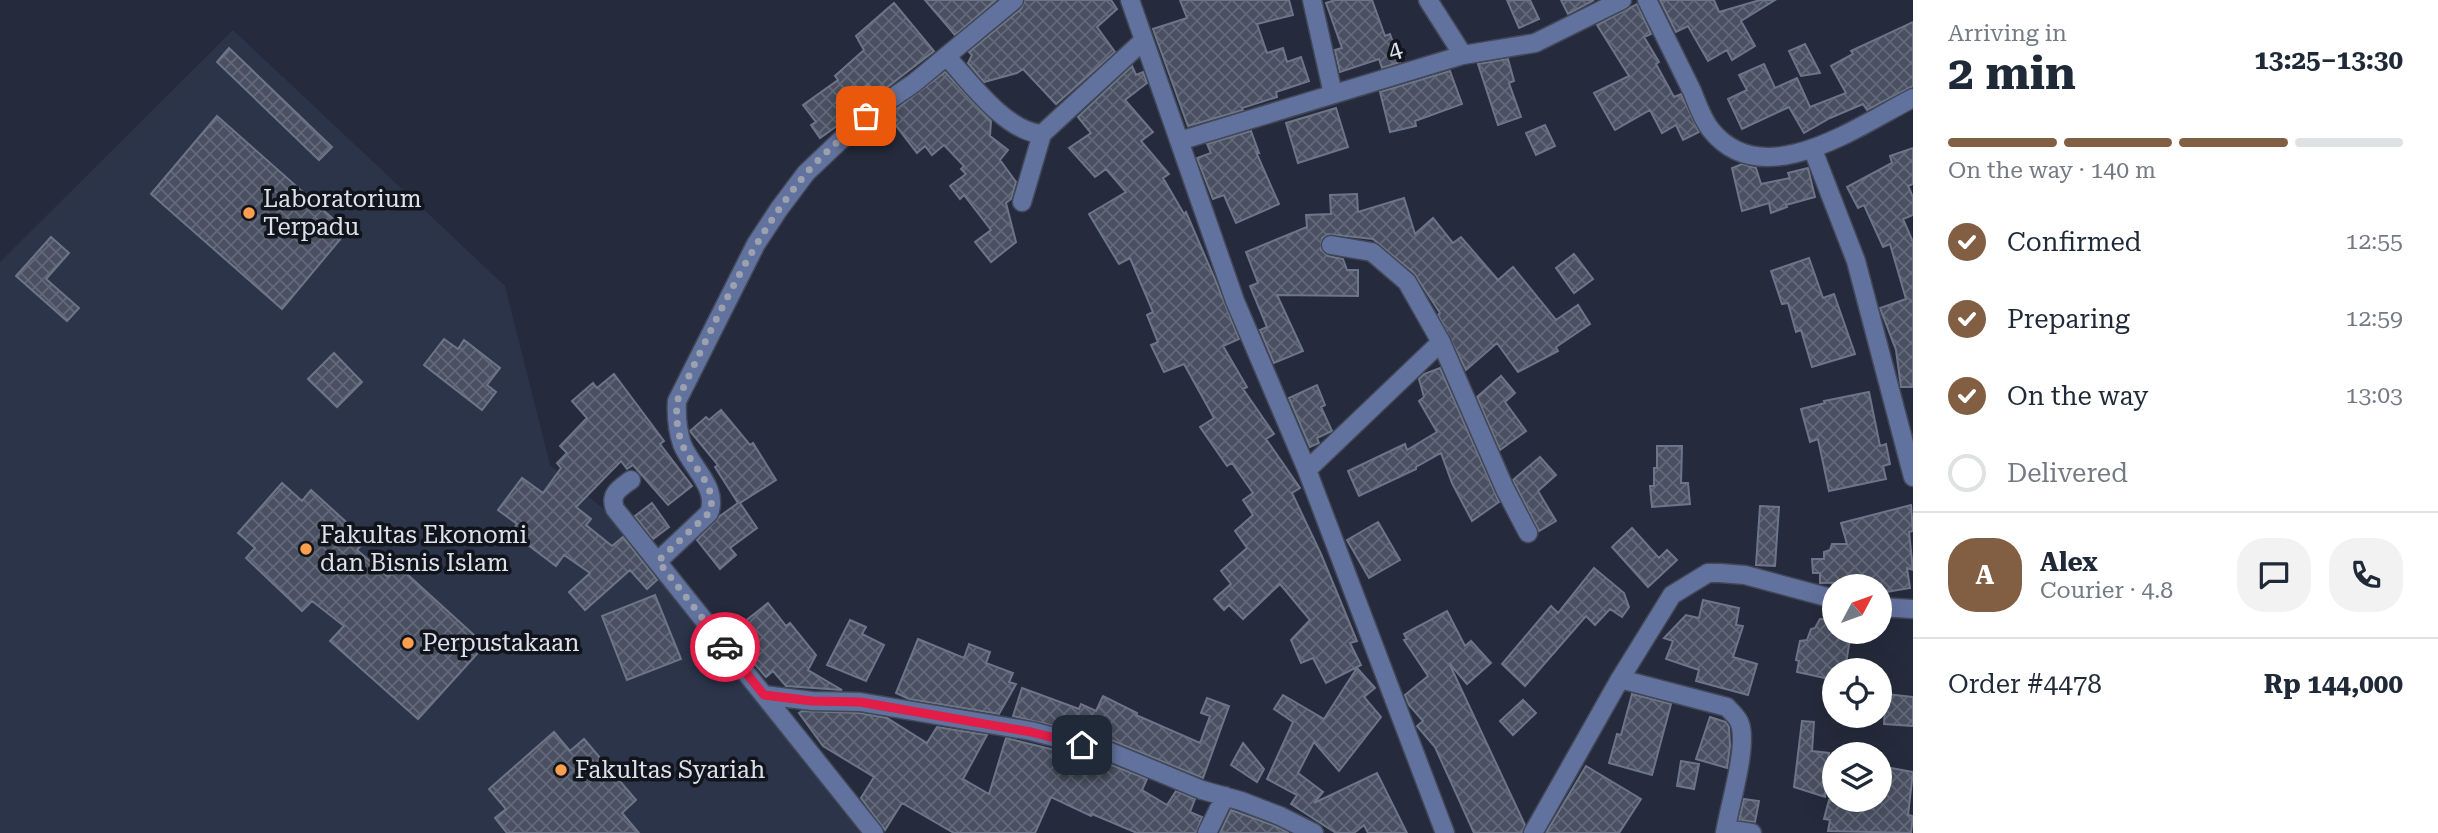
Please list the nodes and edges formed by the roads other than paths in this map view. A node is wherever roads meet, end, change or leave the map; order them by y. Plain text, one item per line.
1 (1014, 0) edge
2 (1130, 0) edge
3 (1312, 0) edge
4 (1428, 0) edge
5 (1622, 0) edge
6 (1647, 0) edge
7 (1144, 40) junction
8 (1464, 55) junction
9 (947, 57) junction
10 (1333, 94) junction
11 (1913, 98) edge
12 (1042, 134) junction
13 (1179, 141) junction
14 (1813, 149) junction
15 (1022, 202) dead end
16 (1331, 246) dead end
17 (1441, 342) junction
18 (1907, 430) edge
19 (1307, 470) junction
20 (1913, 477) edge
21 (631, 480) dead end
22 (1528, 533) dead end
23 (658, 561) junction
24 (1822, 596) edge
25 (1892, 608) edge
26 (1913, 609) edge
27 (1620, 679) junction
28 (764, 695) junction
29 (1224, 796) junction
30 (1726, 831) edge
31 (874, 833) edge
32 (1207, 833) edge
33 (1314, 833) edge
34 (1445, 833) edge
35 (1533, 833) edge
36 (1752, 833) edge

1 - 9 street
2 - 7 street
3 - 10 street
4 - 8 street
5 - 8 street, 4
6 - 14 street
7 - 12 street
7 - 13 street
8 - 10 street, 4
9 - 12 street
9 - 23 street
10 - 13 street, 4
11 - 14 street
12 - 15 street
13 - 19 street
14 - 18 street
16 - 17 street
17 - 19 street
17 - 22 street
18 - 20 street
19 - 34 street
21 - 23 street
23 - 28 street
24 - 27 street
25 - 26 street
27 - 30 street
27 - 35 street
28 - 29 street
28 - 31 street
29 - 32 street
29 - 33 street
30 - 36 street

